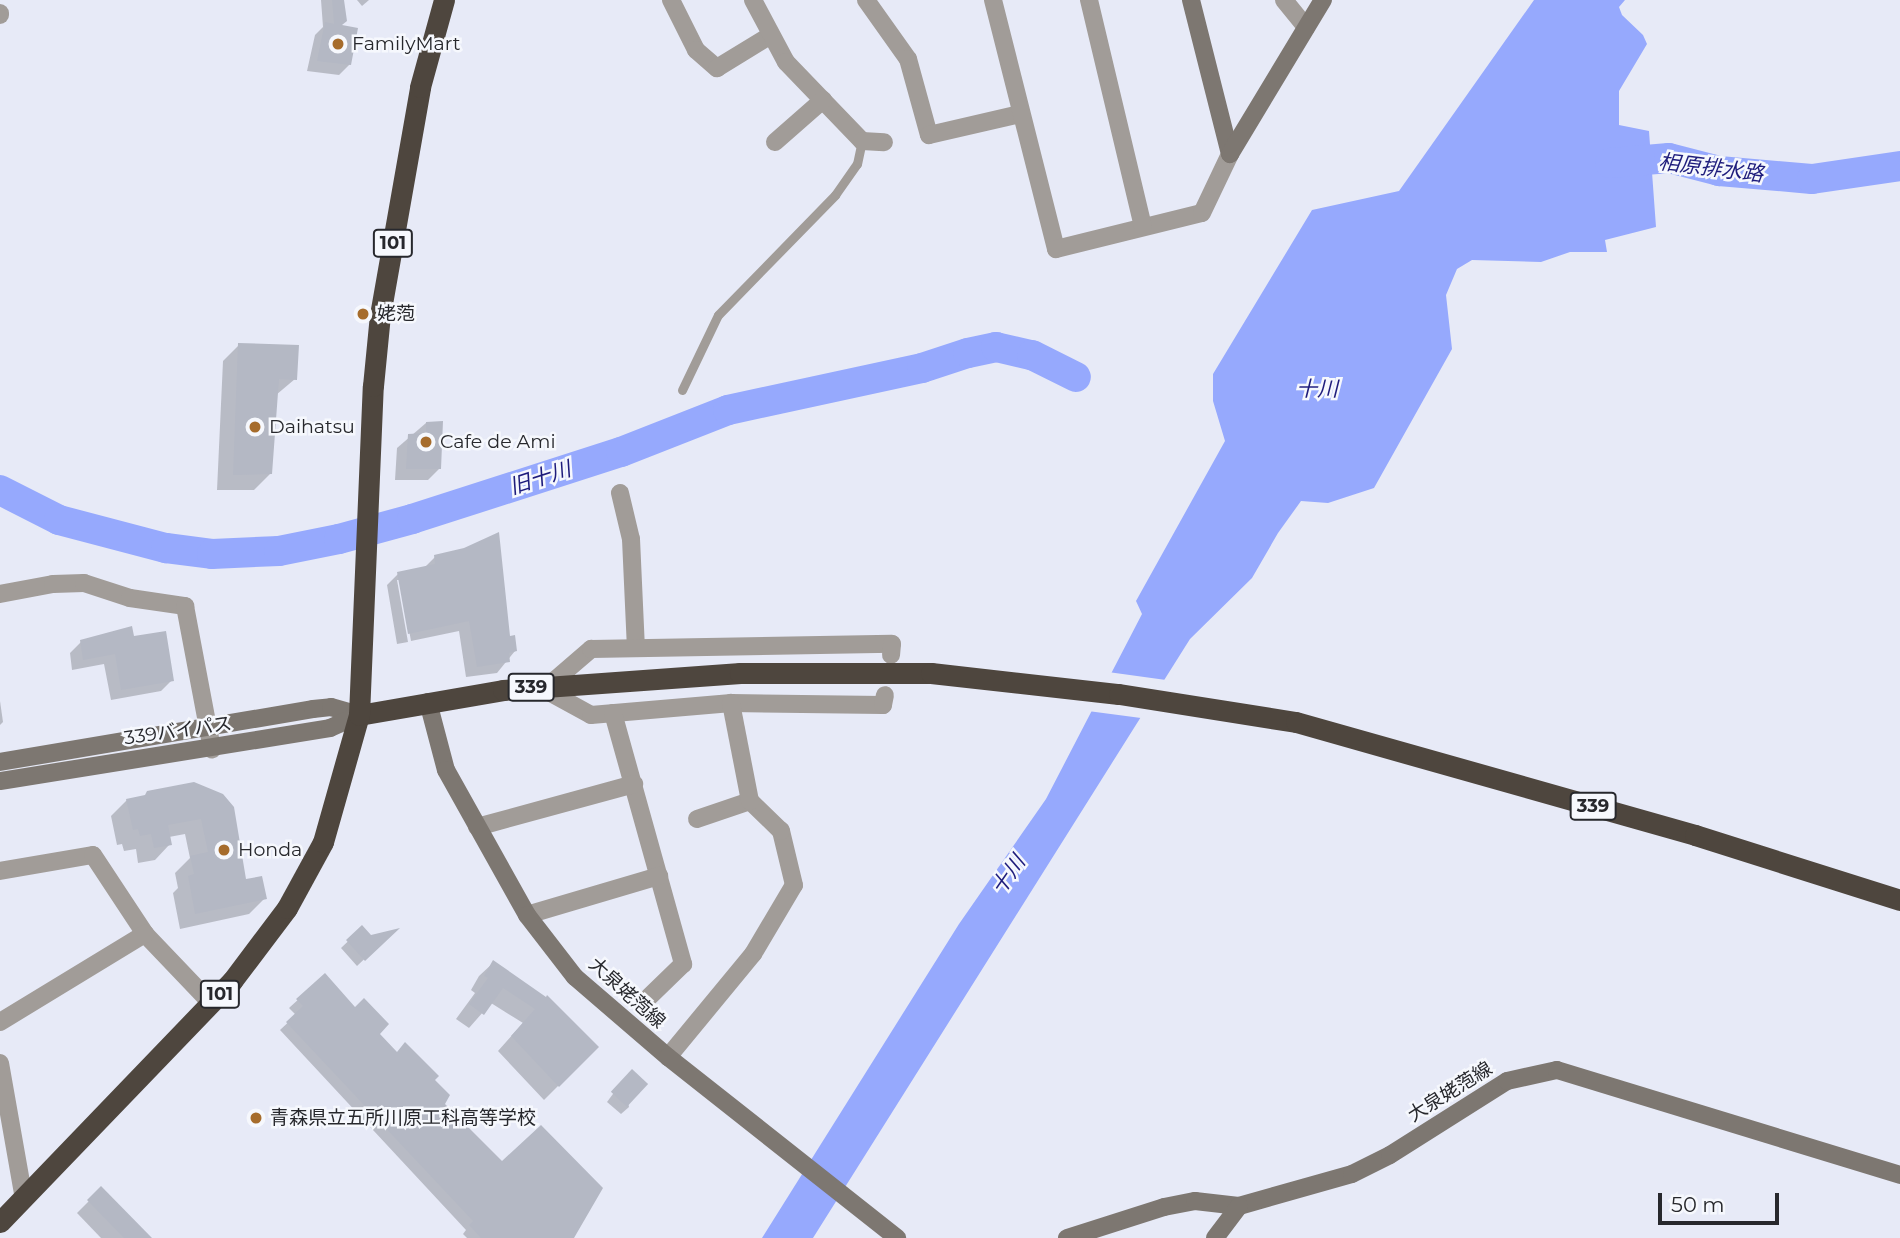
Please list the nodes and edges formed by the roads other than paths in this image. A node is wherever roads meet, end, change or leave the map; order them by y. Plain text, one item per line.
1 (671, 0) edge
2 (753, 0) edge
3 (866, 0) edge
4 (993, 0) edge
5 (1089, 0) edge
6 (1191, 0) edge
7 (1284, 0) edge
8 (1322, 0) edge
9 (440, 2) edge
10 (1306, 27) junction
11 (771, 35) junction
12 (823, 100) junction
13 (1020, 114) junction
14 (775, 142) dead end
15 (862, 142) junction
16 (884, 142) dead end
17 (1230, 154) junction
18 (1143, 226) junction
19 (682, 390) dead end
20 (620, 493) dead end
21 (0, 594) edge
22 (636, 648) junction
23 (891, 655) dead end
24 (544, 686) junction
25 (885, 695) dead end
26 (428, 702) junction
27 (731, 703) junction
28 (613, 713) junction
29 (359, 715) junction
30 (208, 727) junction
31 (212, 748) junction
32 (0, 762) edge
33 (0, 781) edge
34 (634, 784) junction
35 (750, 801) junction
36 (697, 819) dead end
37 (477, 827) junction
38 (0, 871) edge
39 (659, 876) junction
40 (1900, 900) edge
41 (527, 915) junction
42 (145, 933) junction
43 (649, 997) dead end
44 (211, 1003) junction
45 (0, 1022) edge
46 (668, 1057) junction
47 (0, 1063) edge
48 (1900, 1175) edge
49 (23, 1199) junction
50 (1239, 1206) junction
51 (0, 1221) edge
52 (897, 1238) edge
53 (1067, 1238) edge
54 (1215, 1238) edge

1 - 11 street
2 - 11 street
3 - 13 street
4 - 13 street
5 - 18 street
6 - 17 main road
7 - 10 street
8 - 10 main road
9 - 29 highway, 101
10 - 17 main road
11 - 12 street
12 - 14 street
12 - 15 street
13 - 18 street
15 - 16 street
15 - 19 lane
17 - 18 street
20 - 22 street
21 - 30 street
22 - 23 street
22 - 24 street
24 - 26 highway, 339
24 - 28 street
24 - 40 highway, 339
25 - 27 street
26 - 29 highway, 339
26 - 37 main road, 大泉姥萢線
27 - 28 street
27 - 35 street
28 - 34 street
29 - 30 main road
29 - 31 main road, 339バイパス
29 - 44 highway, 101
30 - 31 street
30 - 32 main road
31 - 33 main road, 339バイパス
34 - 37 street
34 - 39 street
35 - 36 street
35 - 46 street
37 - 41 main road, 大泉姥萢線
38 - 42 street
39 - 41 street
39 - 43 street
41 - 46 main road, 大泉姥萢線
42 - 44 street
42 - 45 street
44 - 49 highway, 101
46 - 52 main road, 大泉姥萢線
47 - 49 street
48 - 50 main road, 大泉姥萢線
49 - 51 highway, 101
50 - 53 main road, 大泉姥萢線
50 - 54 main road

